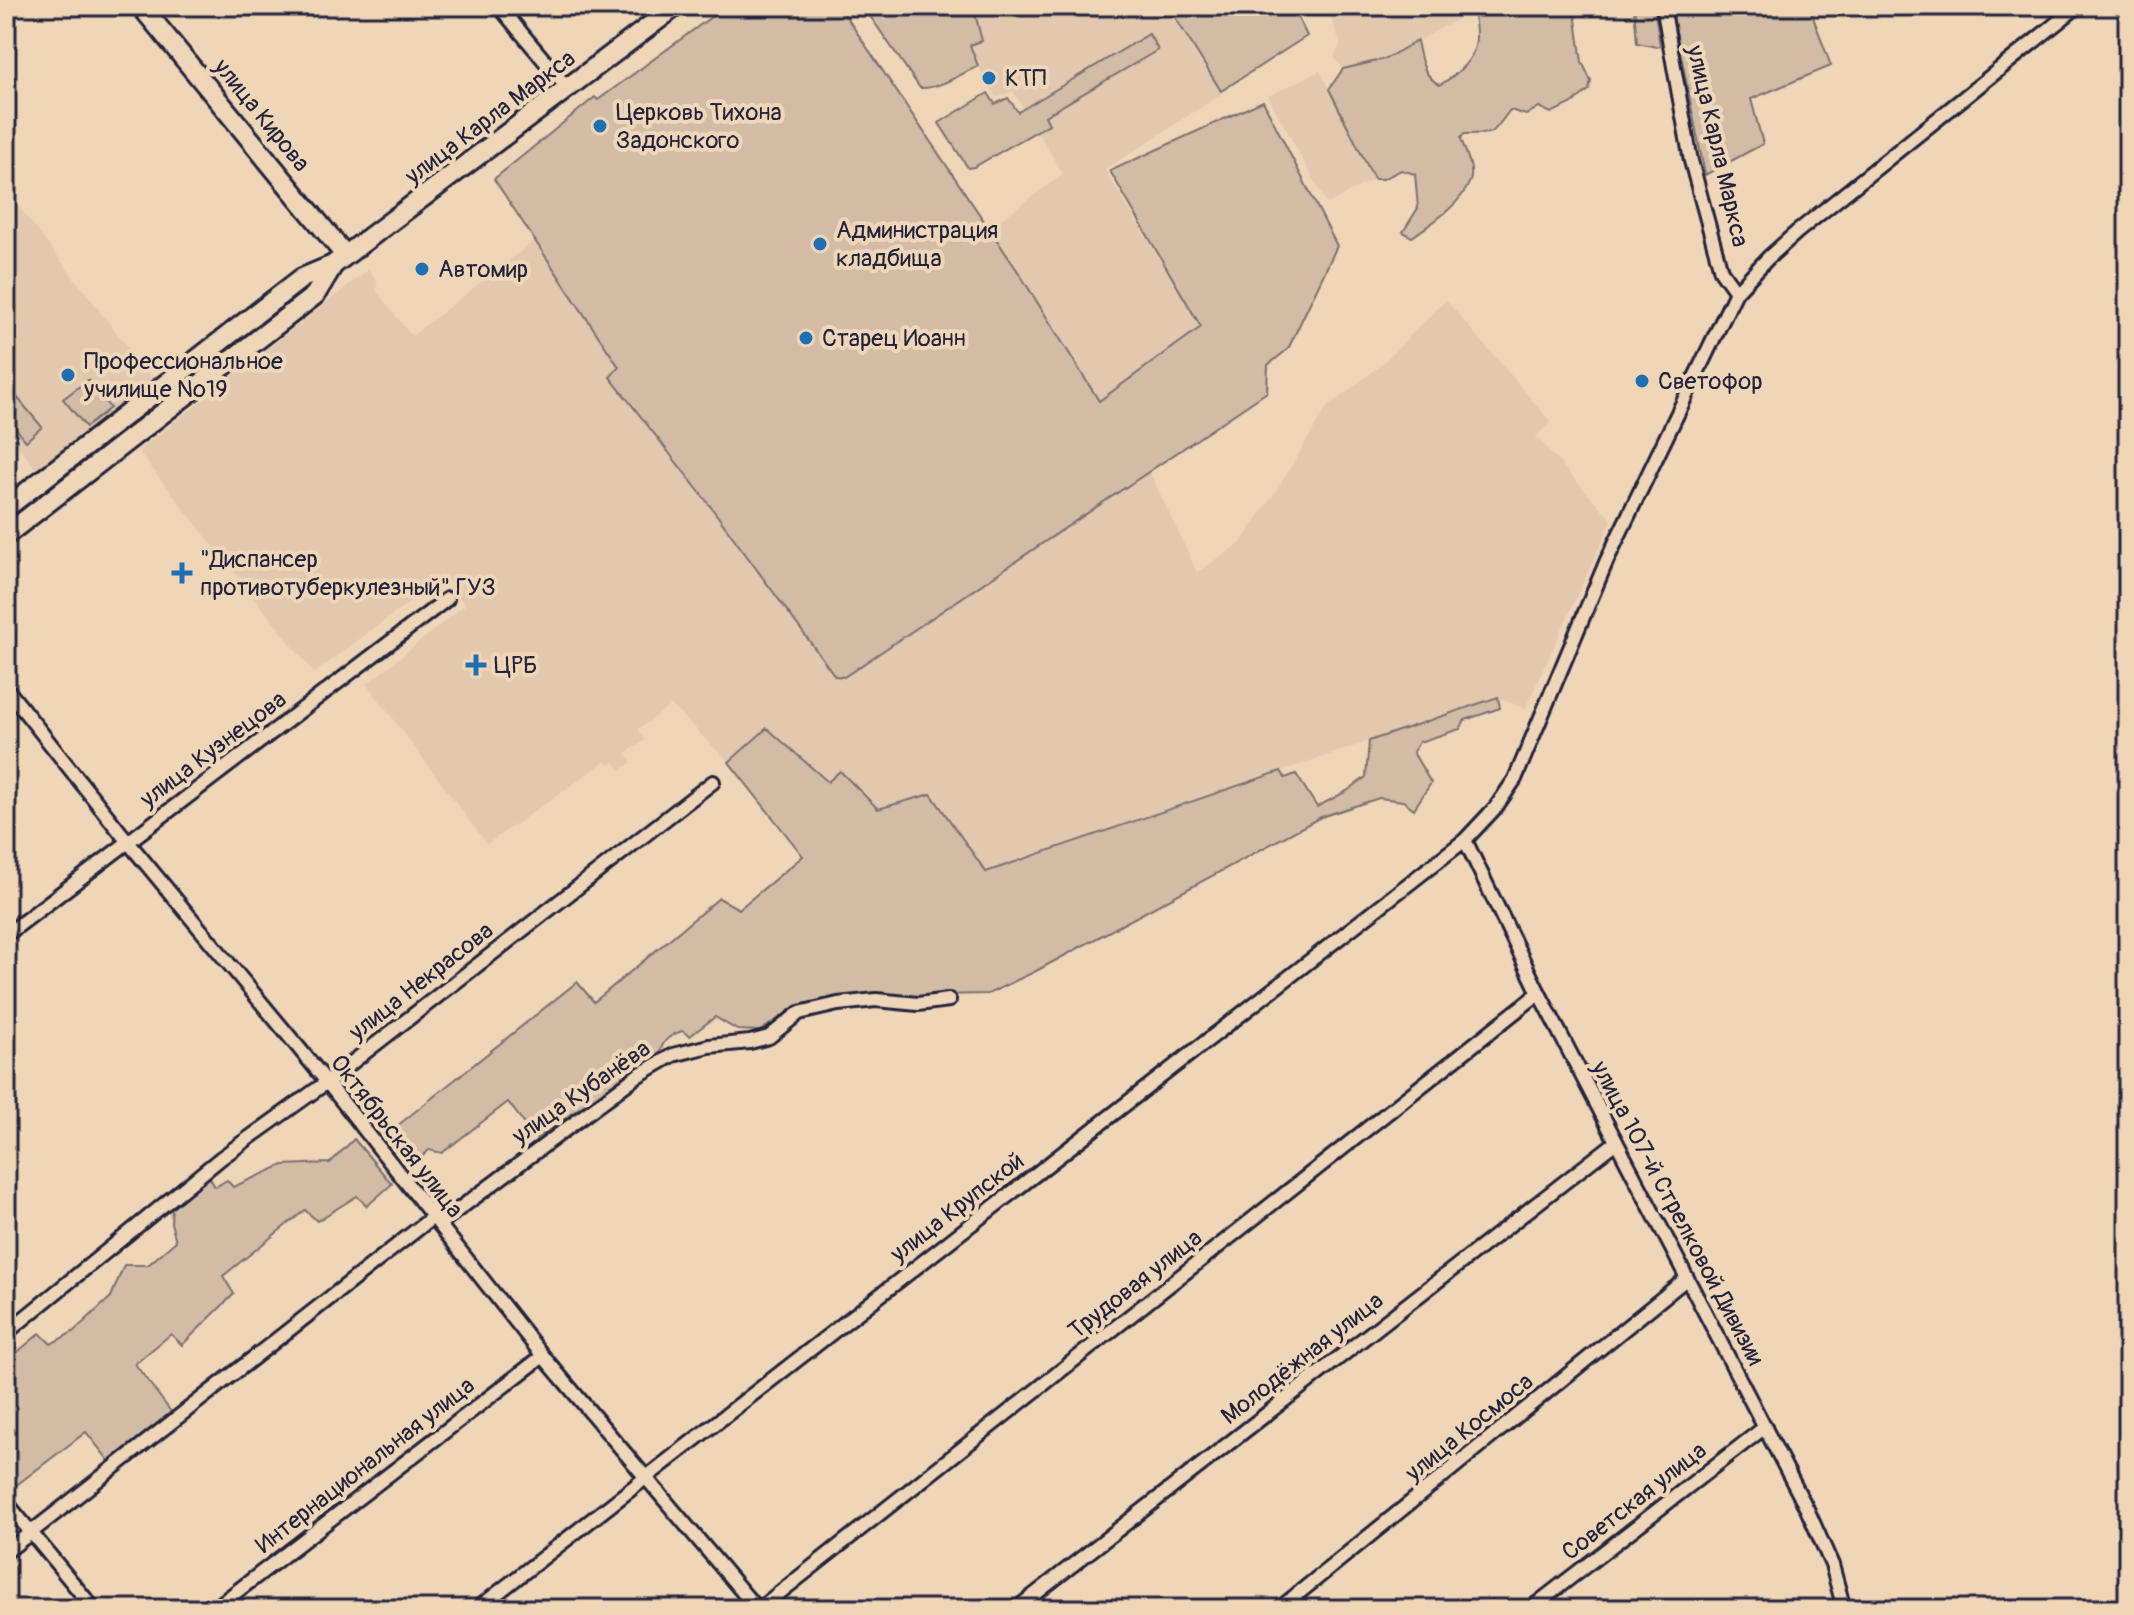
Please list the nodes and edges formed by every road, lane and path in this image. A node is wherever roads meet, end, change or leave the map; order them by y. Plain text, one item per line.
1 (141, 6) edge
2 (499, 6) edge
3 (676, 6) edge
4 (1663, 6) edge
5 (2078, 6) edge
6 (568, 89) junction
7 (339, 260) junction
8 (1736, 292) junction
9 (6, 508) edge
10 (6, 535) edge
11 (447, 599) dead end
12 (6, 688) edge
13 (713, 782) dead end
14 (1465, 840) junction
15 (128, 842) junction
16 (6, 935) edge
17 (1539, 993) junction
18 (949, 1000) dead end
19 (327, 1082) junction
20 (1616, 1142) junction
21 (436, 1221) junction
22 (1686, 1279) junction
23 (6, 1333) edge
24 (543, 1356) junction
25 (1765, 1427) junction
26 (646, 1477) junction
27 (6, 1502) edge
28 (32, 1533) junction
29 (6, 1552) edge
30 (94, 1609) edge
31 (214, 1609) edge
32 (477, 1609) edge
33 (758, 1609) edge
34 (1016, 1609) edge
35 (1279, 1609) edge
36 (1530, 1609) edge
37 (1844, 1609) edge

1 - 7 main road, улица Кирова
2 - 6 street
3 - 6 main road, улица Карла Маркса
4 - 8 street, улица Карла Маркса
5 - 8 street, улица Крупской
6 - 7 main road, улица Карла Маркса
7 - 9 main road, улица Карла Маркса
7 - 10 main road, улица Карла Маркса
8 - 14 street, улица Крупской
11 - 15 street, улица Кузнецова
12 - 15 street, Октябрьская улица
13 - 19 street, улица Некрасова
14 - 17 street, улица 107-й Стрелковой Дивизии
14 - 26 street, улица Крупской
15 - 16 street, улица Кузнецова
15 - 19 street, Октябрьская улица
17 - 20 street, улица 107-й Стрелковой Дивизии
17 - 33 street, Трудовая улица
18 - 21 street, улица Кубанёва
19 - 21 street, Октябрьская улица
19 - 23 street, улица Некрасова
20 - 22 street, улица 107-й Стрелковой Дивизии
20 - 34 street, Молодёжная улица
21 - 24 street, Октябрьская улица
21 - 28 street, улица Кубанёва
22 - 25 street, улица 107-й Стрелковой Дивизии
22 - 35 street, улица Космоса
24 - 26 street, Октябрьская улица
24 - 31 street, Интернациональная улица
25 - 36 street, Советская улица
25 - 37 street, улица 107-й Стрелковой Дивизии
26 - 32 street, улица Крупской
26 - 33 street, Октябрьская улица
27 - 28 street
28 - 29 street, улица Кубанёва
28 - 30 street

